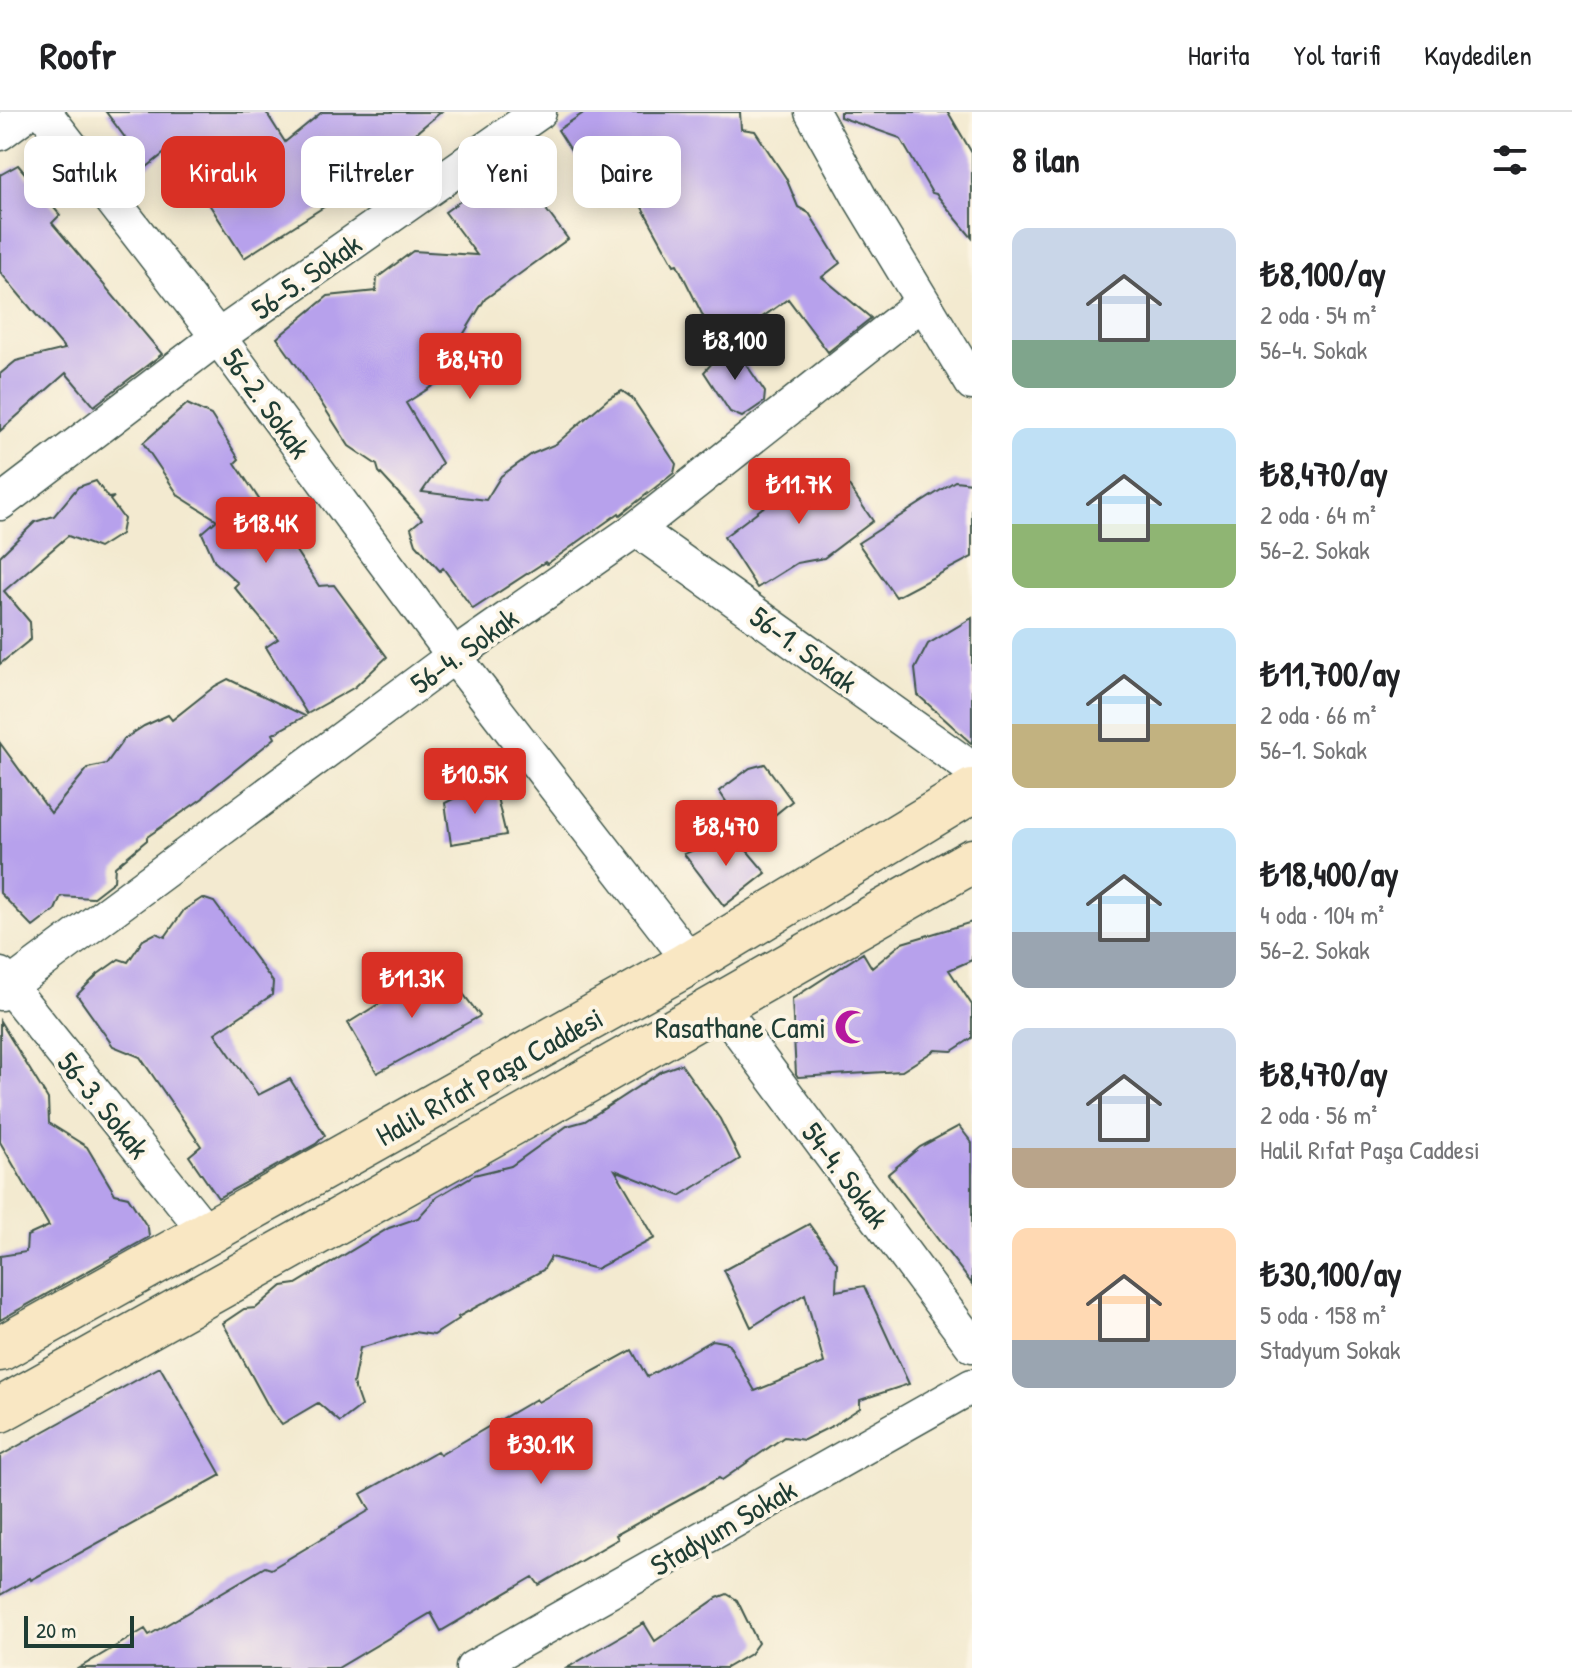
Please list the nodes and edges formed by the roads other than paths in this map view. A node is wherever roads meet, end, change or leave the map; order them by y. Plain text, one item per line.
1 (28, 112) edge
2 (44, 112) edge
3 (812, 112) edge
4 (532, 114) edge
5 (0, 133) edge
6 (923, 302) junction
7 (218, 337) junction
8 (972, 383) edge
9 (0, 503) edge
10 (636, 529) junction
11 (454, 656) junction
12 (972, 769) edge
13 (972, 791) edge
14 (972, 861) edge
15 (691, 962) junction
16 (3, 985) edge
17 (719, 1004) junction
18 (208, 1234) junction
19 (972, 1345) edge
20 (0, 1349) edge
21 (972, 1386) edge
22 (0, 1410) edge
23 (473, 1668) edge

1 - 5 street
2 - 7 street, 56-2. Sokak
3 - 6 street
4 - 7 street, 56-5. Sokak
6 - 8 street
6 - 10 street, 56-4. Sokak
7 - 9 street, 56-5. Sokak
7 - 11 street, 56-2. Sokak
10 - 11 street, 56-4. Sokak
10 - 12 street, 56-1. Sokak
11 - 15 street, 56-2. Sokak
11 - 16 street, 56-4. Sokak
13 - 15 main road, Halil Rıfat Paşa Caddesi
14 - 17 main road, Halil Rıfat Paşa Caddesi
15 - 18 main road, Halil Rıfat Paşa Caddesi
16 - 18 street, 56-3. Sokak
17 - 19 street, 54-4. Sokak
17 - 22 main road, Halil Rıfat Paşa Caddesi
18 - 20 main road, Halil Rıfat Paşa Caddesi
21 - 23 street, Stadyum Sokak

